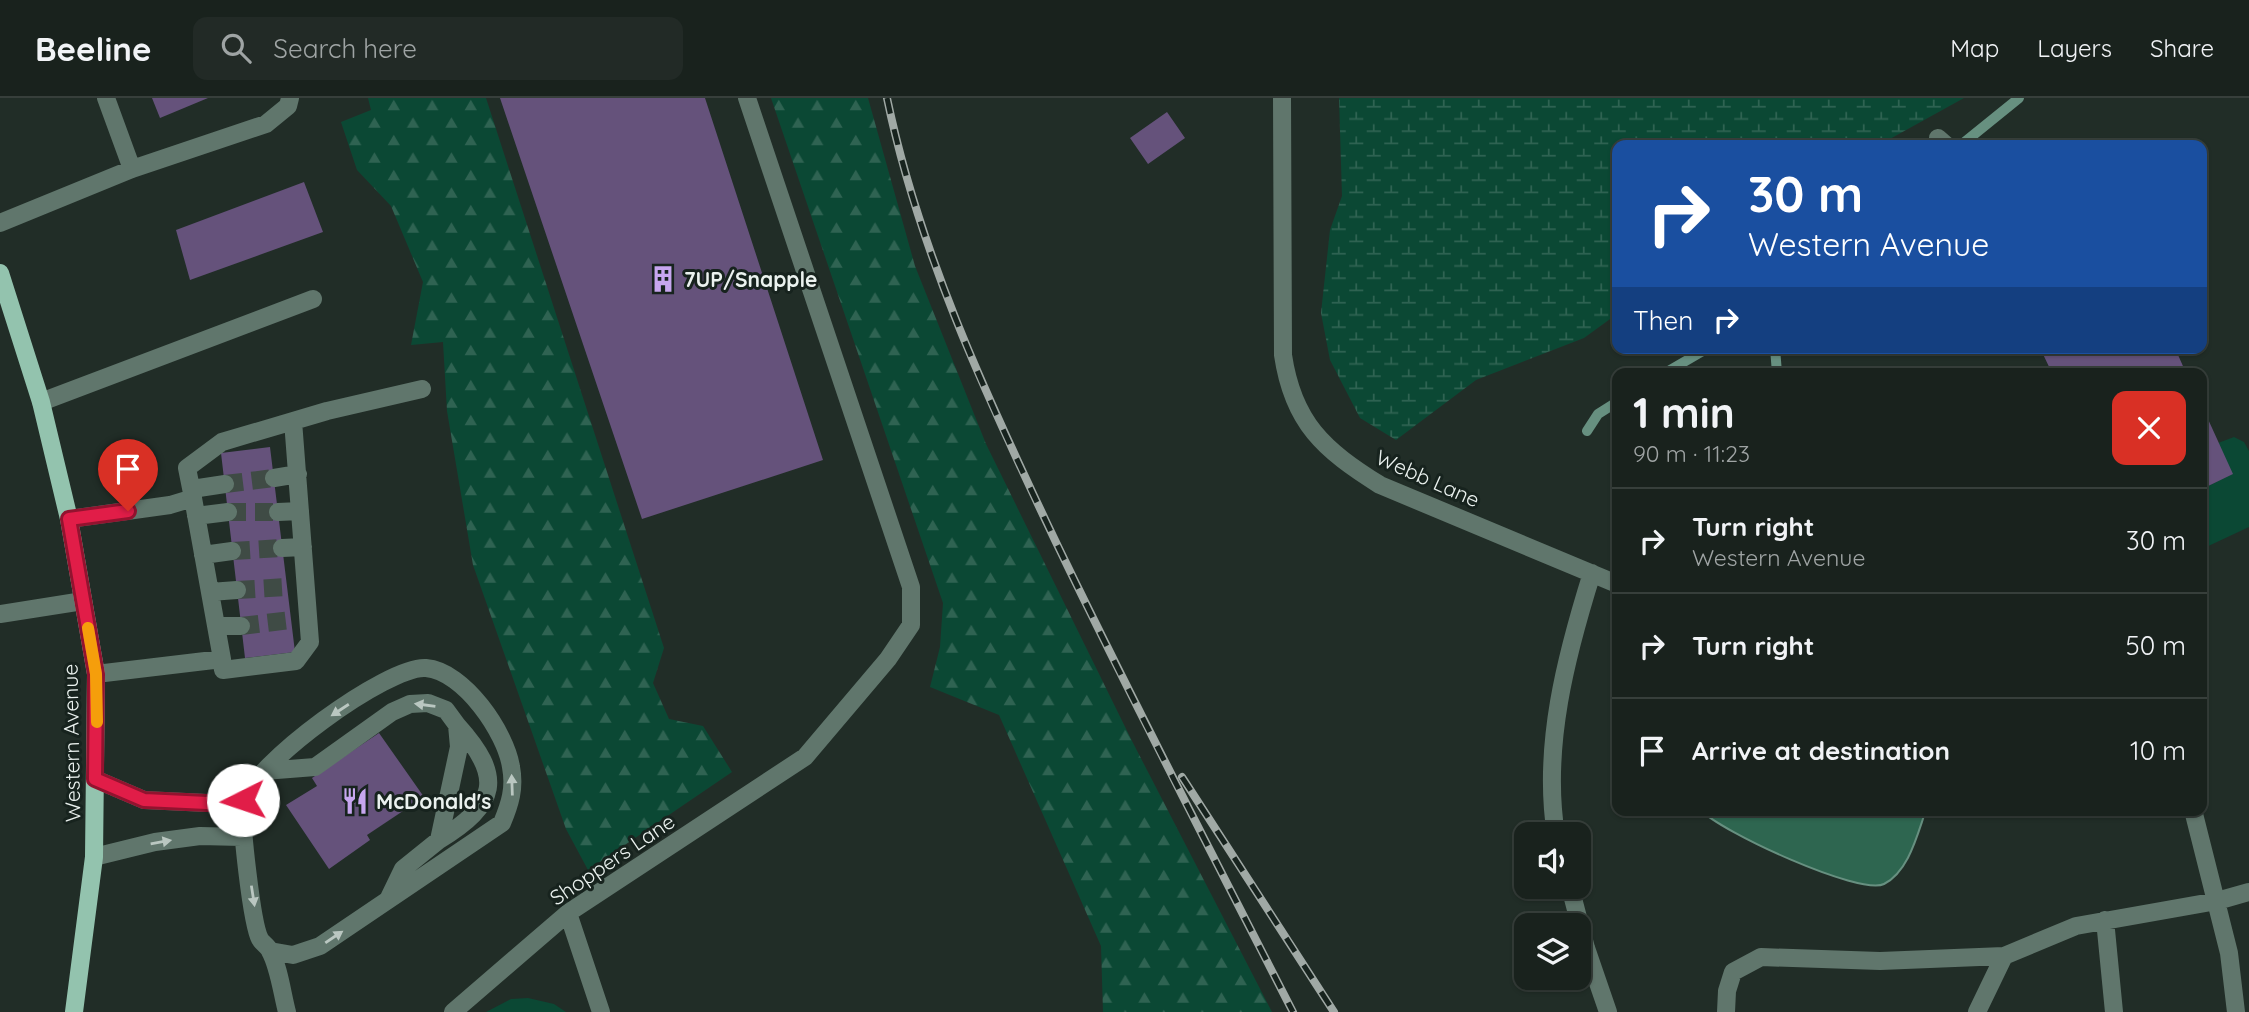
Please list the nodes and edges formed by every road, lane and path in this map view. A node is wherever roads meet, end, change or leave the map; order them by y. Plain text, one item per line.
1 (106, 98) edge
2 (290, 98) edge
3 (747, 98) edge
4 (1282, 98) edge
5 (132, 169) junction
6 (0, 223) edge
7 (1, 280) edge
8 (313, 299) dead end
9 (422, 389) dead end
10 (41, 402) junction
11 (293, 421) junction
12 (298, 474) junction
13 (274, 478) tunnel mouth
14 (225, 484) tunnel mouth
15 (193, 501) junction
16 (300, 511) junction
17 (228, 512) tunnel mouth
18 (278, 512) tunnel mouth
19 (69, 519) junction
20 (303, 547) junction
21 (282, 548) tunnel mouth
22 (232, 551) tunnel mouth
23 (203, 555) junction
24 (1592, 573) junction
25 (1612, 582) edge
26 (306, 586) junction
27 (287, 587) tunnel mouth
28 (237, 590) tunnel mouth
29 (210, 592) junction
30 (83, 601) junction
31 (0, 614) edge
32 (216, 626) junction
33 (242, 626) tunnel mouth
34 (222, 659) junction
35 (96, 674) junction
36 (457, 725) junction
37 (264, 771) junction
38 (95, 779) junction
39 (243, 800) junction
40 (2195, 816) edge
41 (1556, 822) edge
42 (242, 838) junction
43 (439, 840) junction
44 (94, 857) junction
45 (2249, 892) edge
46 (1573, 899) edge
47 (387, 901) junction
48 (2217, 901) junction
49 (568, 913) junction
50 (2105, 920) junction
51 (270, 951) junction
52 (2004, 956) junction
53 (74, 1012) edge
54 (286, 1012) edge
55 (453, 1012) edge
56 (601, 1012) edge
57 (1608, 1012) edge
58 (1726, 1012) edge
59 (1977, 1012) edge
60 (2114, 1012) edge
61 (2236, 1012) edge

1 - 5 street
2 - 5 street
3 - 49 street, Shoppers Lane
4 - 24 street, Webb Lane
5 - 6 street
7 - 10 main road, Western Avenue
8 - 10 street
9 - 11 street
10 - 19 main road, Western Avenue
11 - 12 street
11 - 15 street
12 - 13 street
12 - 16 street
14 - 15 street
15 - 17 street
15 - 19 street
15 - 23 street
16 - 18 street
16 - 20 street
19 - 30 main road, Western Avenue
20 - 21 street
20 - 26 street
22 - 23 street
23 - 29 street
24 - 25 street, Webb Lane
24 - 41 street
26 - 27 street
26 - 34 street
28 - 29 street
29 - 32 street
30 - 31 street
30 - 35 main road, Western Avenue
32 - 33 street
32 - 34 street
34 - 35 street
35 - 38 main road, Western Avenue
36 -> 37 street
36 - 43 street
36 - 43 street
37 - 39 street
47 -> 37 street
38 - 39 street
38 - 44 main road, Western Avenue
39 - 42 street
40 - 48 street
44 -> 42 street
42 -> 51 street
43 - 47 street
44 - 53 main road, Western Avenue
45 - 48 street
46 - 57 street
51 -> 47 street
48 - 50 street
48 - 61 street
49 - 55 street, Shoppers Lane
49 - 56 street
50 - 52 street
50 - 60 street
51 - 54 street
52 - 58 street
52 - 59 street

